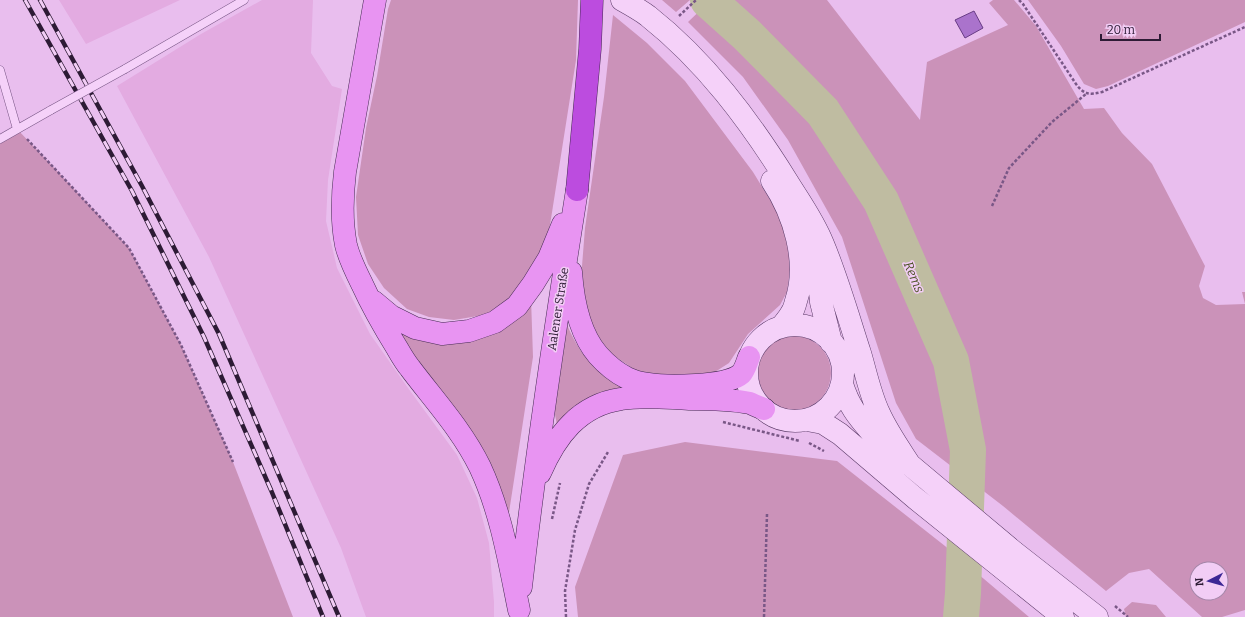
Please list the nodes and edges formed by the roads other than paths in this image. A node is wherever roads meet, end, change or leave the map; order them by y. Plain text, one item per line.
1 (244, 0) edge
2 (374, 0) edge
3 (592, 0) edge
4 (614, 0) edge
5 (622, 0) edge
6 (0, 70) edge
7 (17, 129) junction
8 (0, 139) edge
9 (577, 190) junction
10 (798, 198) junction
11 (568, 245) junction
12 (368, 298) junction
13 (781, 327) junction
14 (831, 342) junction
15 (750, 357) junction
16 (842, 384) junction
17 (764, 410) junction
18 (807, 420) junction
19 (910, 465) junction
20 (532, 493) junction
21 (518, 613) edge
22 (1063, 617) edge
23 (1097, 617) edge

1 - 7 lane, bridge
2 - 12 main road
3 - 9 highway, Aalener Straße
4 - 13 main road
5 - 10 main road
6 - 7 lane
7 - 8 lane
9 - 11 main road, Aalener Straße
9 - 12 main road
10 - 14 main road
10 - 19 main road
11 - 15 main road
11 - 20 main road, Aalener Straße
12 - 21 main road
13 - 14 main road
13 - 15 main road
14 - 16 main road
15 - 17 main road
16 - 18 main road
16 - 19 main road
17 - 18 main road
17 - 20 main road
18 - 22 main road
19 - 23 main road
20 - 21 main road, Aalener Straße

